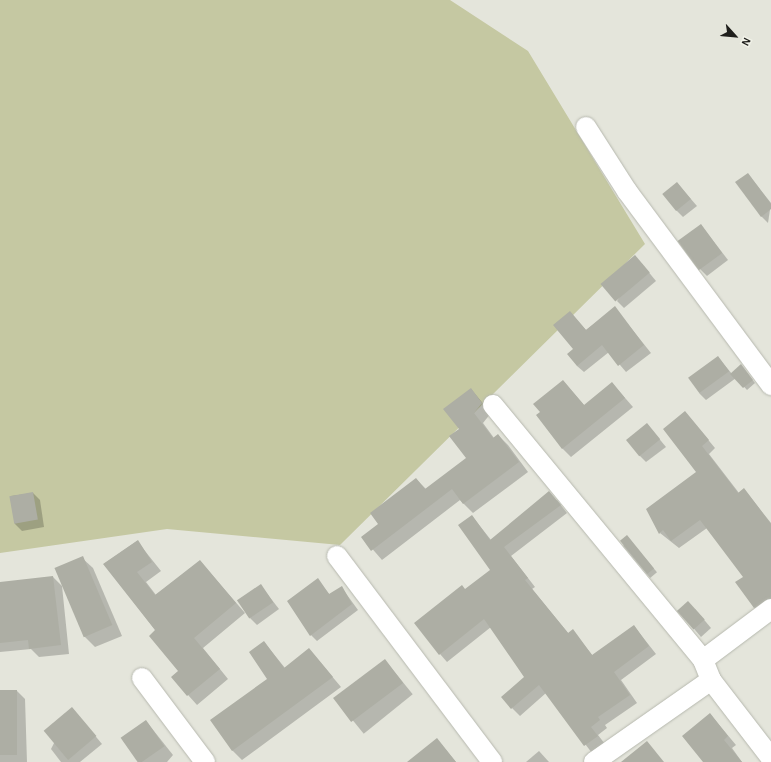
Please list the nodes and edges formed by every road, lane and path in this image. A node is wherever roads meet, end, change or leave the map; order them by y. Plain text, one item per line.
1 (586, 127) dead end
2 (771, 384) edge
3 (493, 405) dead end
4 (337, 556) dead end
5 (771, 609) edge
6 (703, 660) junction
7 (142, 678) dead end
8 (711, 680) junction
9 (771, 758) edge
10 (205, 762) edge
11 (492, 762) edge
12 (594, 762) edge

1 - 2 street
3 - 6 street
4 - 11 street
5 - 6 street
6 - 8 street
7 - 10 street
8 - 9 street
8 - 12 street

